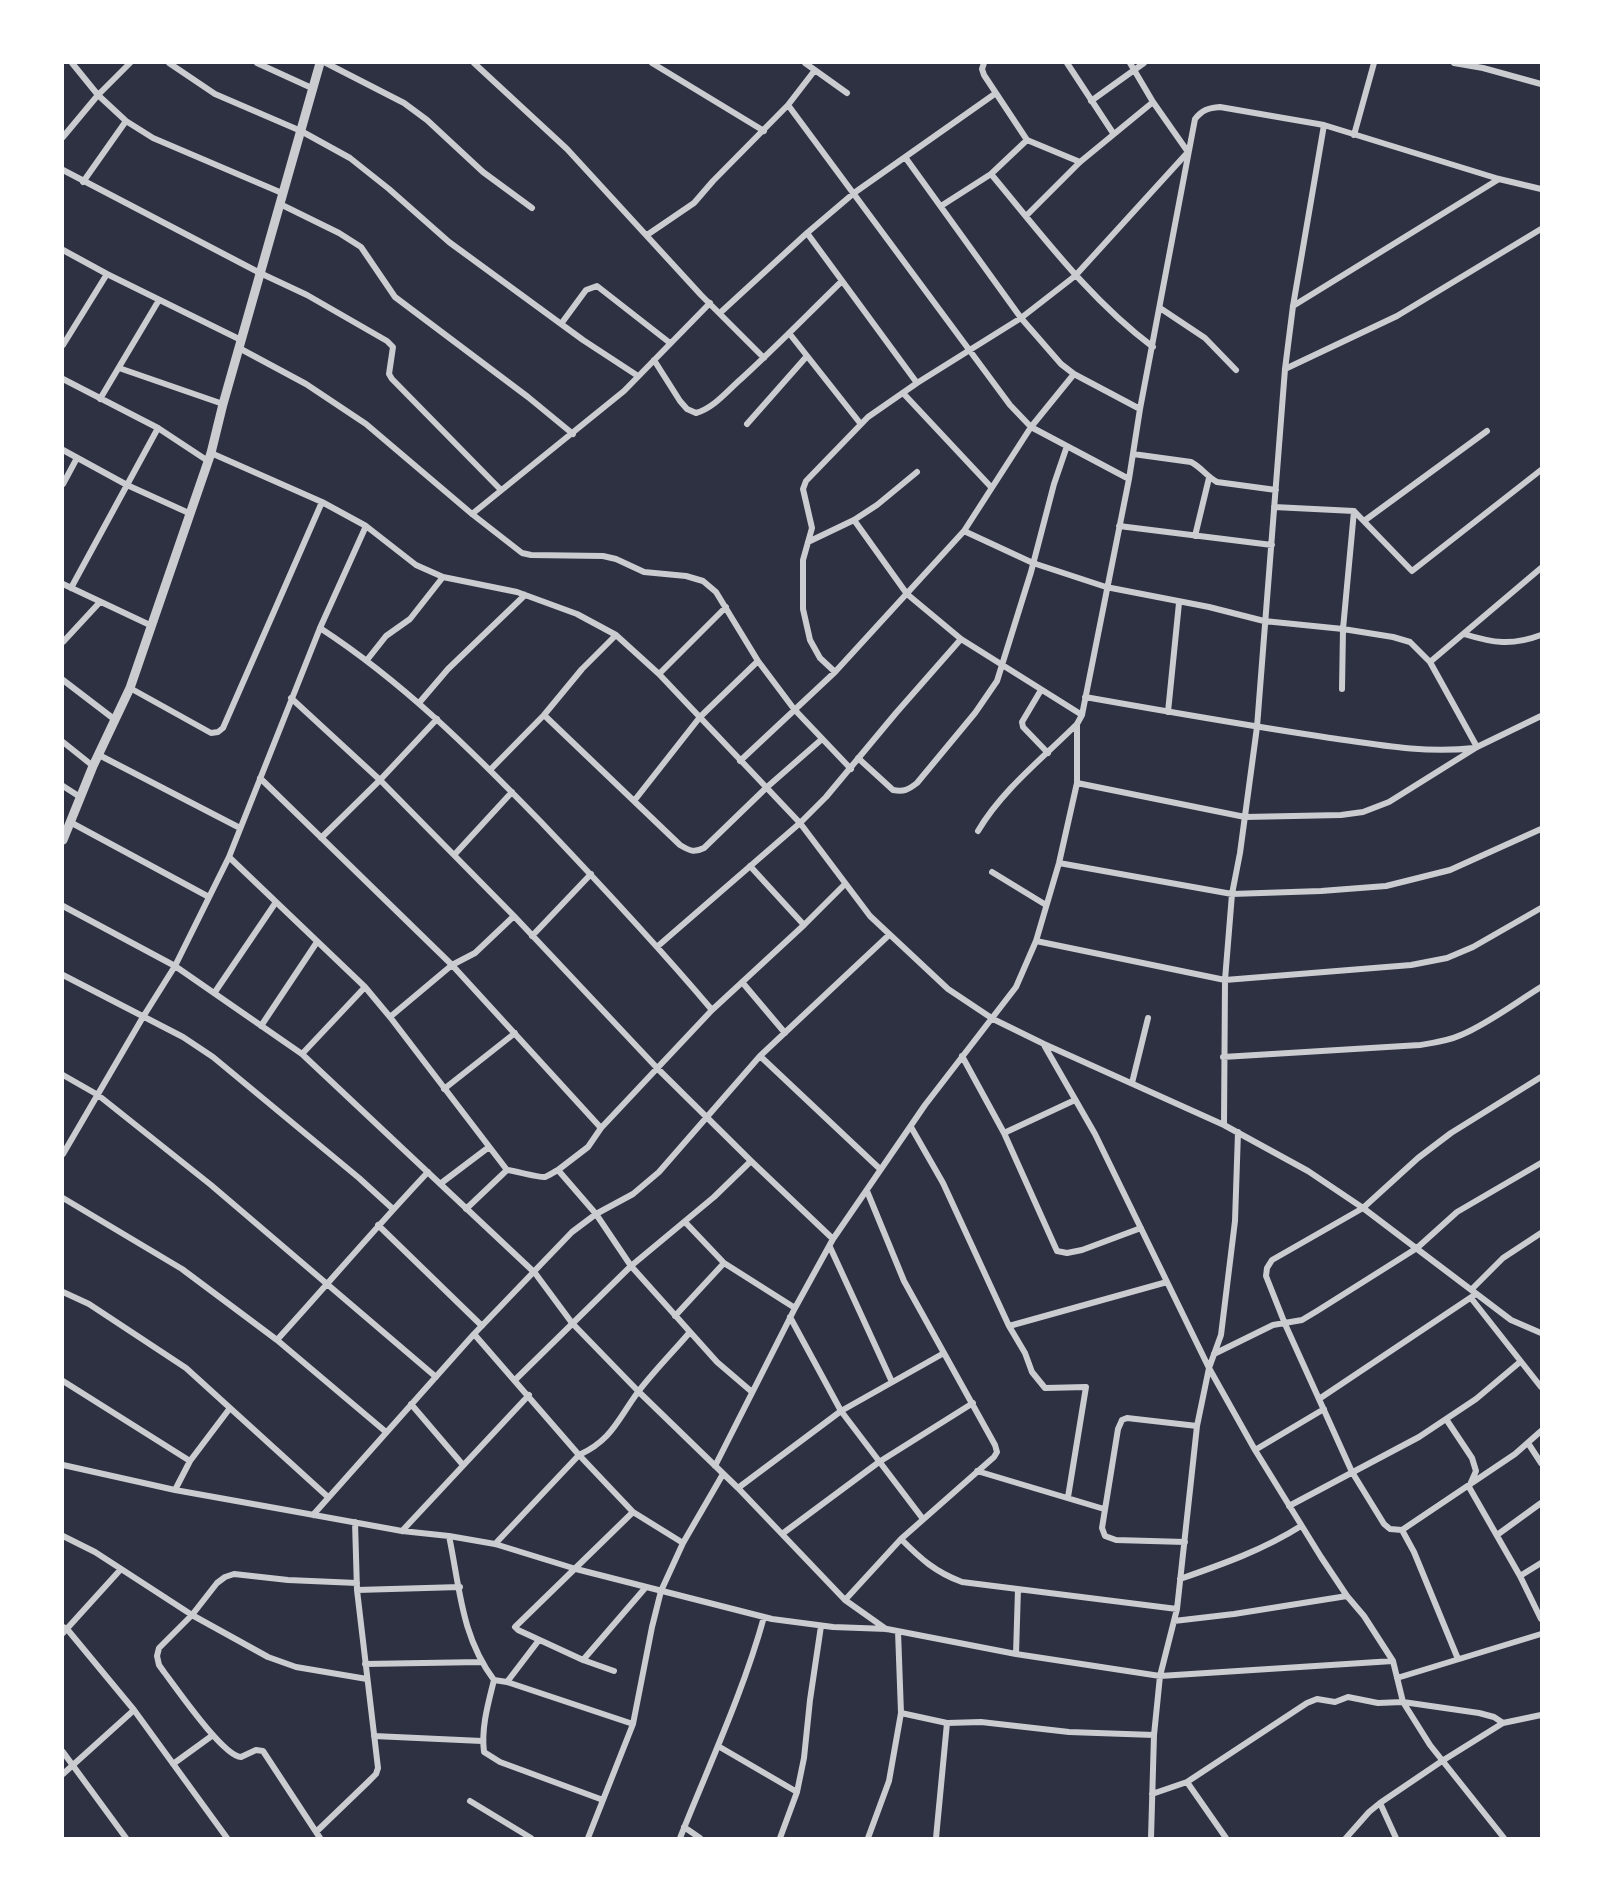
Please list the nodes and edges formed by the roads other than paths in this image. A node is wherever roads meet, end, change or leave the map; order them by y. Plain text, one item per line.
1 (72, 63) edge
2 (130, 63) edge
3 (169, 63) edge
4 (257, 63) edge
5 (320, 63) edge
6 (326, 63) edge
7 (474, 63) edge
8 (652, 63) edge
9 (805, 63) edge
10 (984, 63) edge
11 (1067, 63) edge
12 (1130, 63) edge
13 (1144, 63) edge
14 (1374, 63) edge
15 (1454, 63) edge
16 (1484, 65) edge
17 (815, 70) junction
18 (1134, 70) junction
19 (1541, 84) edge
20 (314, 90) junction
21 (847, 93) dead end
22 (996, 93) junction
23 (98, 95) junction
24 (1091, 101) junction
25 (1153, 102) junction
26 (788, 105) junction
27 (126, 121) junction
28 (1324, 125) junction
29 (301, 131) junction
30 (764, 131) junction
31 (1113, 133) junction
32 (1354, 135) junction
33 (63, 137) edge
34 (1027, 140) junction
35 (1188, 152) junction
36 (905, 157) junction
37 (1080, 162) junction
38 (63, 170) edge
39 (991, 174) junction
40 (1498, 179) junction
41 (83, 182) junction
42 (1541, 189) edge
43 (282, 194) junction
44 (854, 194) junction
45 (280, 204) junction
46 (940, 206) junction
47 (532, 208) dead end
48 (1026, 216) junction
49 (1541, 230) edge
50 (807, 233) junction
51 (647, 235) junction
52 (63, 250) edge
53 (260, 273) junction
54 (107, 274) junction
55 (1075, 276) junction
56 (842, 281) junction
57 (159, 300) junction
58 (710, 303) junction
59 (1293, 306) junction
60 (1160, 308) junction
61 (721, 312) junction
62 (1021, 318) junction
63 (561, 324) junction
64 (789, 333) junction
65 (240, 344) junction
66 (670, 344) junction
67 (63, 345) edge
68 (1153, 347) junction
69 (969, 350) junction
70 (807, 357) junction
71 (764, 358) junction
72 (654, 360) junction
73 (119, 368) junction
74 (1285, 369) junction
75 (1236, 370) dead end
76 (1074, 374) junction
77 (638, 376) junction
78 (63, 379) edge
79 (917, 383) junction
80 (903, 393) junction
81 (100, 399) junction
82 (223, 404) junction
83 (1140, 409) junction
84 (860, 423) junction
85 (747, 424) dead end
86 (1031, 427) junction
87 (158, 428) junction
88 (1487, 431) dead end
89 (573, 434) junction
90 (1067, 446) junction
91 (63, 450) edge
92 (1132, 454) junction
93 (210, 457) junction
94 (77, 458) junction
95 (1541, 470) edge
96 (916, 472) dead end
97 (1209, 478) junction
98 (1129, 479) junction
99 (63, 484) edge
100 (127, 485) junction
101 (991, 487) junction
102 (501, 490) junction
103 (1276, 490) junction
104 (322, 502) junction
105 (1274, 507) junction
106 (1354, 511) junction
107 (191, 514) junction
108 (472, 514) junction
109 (854, 520) junction
110 (1364, 521) junction
111 (366, 526) junction
112 (1119, 526) junction
113 (964, 531) junction
114 (1195, 536) junction
115 (808, 542) junction
116 (1272, 545) junction
117 (1033, 563) junction
118 (1541, 568) edge
119 (442, 577) junction
120 (63, 584) edge
121 (1106, 587) junction
122 (71, 588) junction
123 (907, 594) junction
124 (525, 595) junction
125 (100, 602) junction
126 (1179, 603) junction
127 (726, 607) junction
128 (1264, 621) junction
129 (152, 626) junction
130 (320, 628) junction
131 (1343, 629) junction
132 (1464, 634) junction
133 (616, 635) junction
134 (1541, 635) edge
135 (961, 639) junction
136 (63, 642) edge
137 (367, 660) junction
138 (758, 661) junction
139 (1430, 663) junction
140 (1001, 666) junction
141 (835, 672) junction
142 (659, 674) junction
143 (63, 680) edge
144 (130, 688) junction
145 (1342, 689) dead end
146 (1041, 690) junction
147 (1084, 697) junction
148 (291, 698) junction
149 (419, 703) junction
150 (794, 709) junction
151 (1168, 712) junction
152 (544, 715) junction
153 (1082, 715) junction
154 (1541, 716) edge
155 (700, 717) junction
156 (114, 718) junction
157 (437, 719) junction
158 (1077, 724) junction
159 (1257, 727) junction
160 (822, 739) junction
161 (63, 742) edge
162 (1477, 747) junction
163 (1048, 753) junction
164 (99, 755) junction
165 (858, 758) junction
166 (740, 761) junction
167 (93, 766) junction
168 (490, 770) junction
169 (851, 770) junction
170 (260, 778) junction
171 (380, 780) junction
172 (1077, 783) junction
173 (63, 786) edge
174 (766, 788) junction
175 (512, 792) junction
176 (80, 797) junction
177 (634, 801) junction
178 (1245, 817) junction
179 (70, 822) junction
180 (800, 823) junction
181 (240, 828) junction
182 (1541, 829) edge
183 (978, 831) dead end
184 (321, 838) junction
185 (63, 840) edge
186 (455, 854) junction
187 (229, 857) junction
188 (1059, 863) junction
189 (750, 866) junction
190 (992, 872) dead end
191 (591, 874) junction
192 (844, 884) junction
193 (1232, 894) junction
194 (209, 897) junction
195 (276, 902) junction
196 (1046, 905) junction
197 (63, 906) edge
198 (1541, 908) edge
199 (514, 916) junction
200 (804, 925) junction
201 (889, 935) junction
202 (532, 936) junction
203 (1036, 941) junction
204 (317, 942) junction
205 (658, 946) junction
206 (452, 965) junction
207 (175, 966) junction
208 (63, 975) edge
209 (1225, 981) junction
210 (742, 982) junction
211 (364, 987) junction
212 (1541, 987) edge
213 (215, 992) junction
214 (712, 1010) junction
215 (142, 1017) junction
216 (390, 1017) junction
217 (1148, 1018) dead end
218 (993, 1019) junction
219 (261, 1026) junction
220 (515, 1033) junction
221 (785, 1033) junction
222 (1044, 1044) junction
223 (302, 1054) junction
224 (760, 1056) junction
225 (962, 1056) junction
226 (1223, 1057) junction
227 (658, 1069) junction
228 (63, 1075) edge
229 (1541, 1077) edge
230 (1132, 1083) junction
231 (444, 1089) junction
232 (98, 1095) junction
233 (1075, 1100) junction
234 (707, 1116) junction
235 (1224, 1125) junction
236 (911, 1127) junction
237 (602, 1128) junction
238 (1238, 1132) junction
239 (1004, 1133) junction
240 (489, 1147) junction
241 (63, 1154) edge
242 (751, 1161) junction
243 (1541, 1163) edge
244 (880, 1169) junction
245 (507, 1170) junction
246 (558, 1170) junction
247 (428, 1172) junction
248 (440, 1184) junction
249 (867, 1191) junction
250 (63, 1198) edge
251 (1363, 1208) junction
252 (393, 1209) junction
253 (466, 1209) junction
254 (596, 1214) junction
255 (685, 1222) junction
256 (378, 1224) junction
257 (1141, 1228) junction
258 (1541, 1233) edge
259 (833, 1239) junction
260 (830, 1247) junction
261 (1417, 1248) junction
262 (724, 1263) junction
263 (631, 1266) junction
264 (535, 1273) junction
265 (1167, 1282) junction
266 (328, 1285) junction
267 (63, 1292) edge
268 (1473, 1294) junction
269 (795, 1308) junction
270 (675, 1316) junction
271 (790, 1317) junction
272 (572, 1323) junction
273 (1285, 1324) junction
274 (482, 1326) junction
275 (1009, 1326) junction
276 (690, 1332) junction
277 (1541, 1333) edge
278 (474, 1334) junction
279 (277, 1340) junction
280 (944, 1353) junction
281 (1214, 1354) junction
282 (1520, 1362) junction
283 (1209, 1368) junction
284 (436, 1377) junction
285 (514, 1380) junction
286 (63, 1381) edge
287 (892, 1382) junction
288 (1541, 1387) edge
289 (639, 1392) junction
290 (752, 1392) junction
291 (529, 1395) junction
292 (1319, 1399) junction
293 (973, 1403) junction
294 (411, 1404) junction
295 (230, 1408) junction
296 (1324, 1409) junction
297 (841, 1411) junction
298 (1446, 1419) junction
299 (1197, 1426) junction
300 (1541, 1431) edge
301 (386, 1432) junction
302 (1528, 1443) junction
303 (1255, 1450) junction
304 (579, 1455) junction
305 (190, 1461) junction
306 (879, 1462) junction
307 (1541, 1463) edge
308 (63, 1465) edge
309 (463, 1465) junction
310 (715, 1466) junction
311 (977, 1471) junction
312 (1352, 1472) junction
313 (723, 1474) junction
314 (1468, 1487) junction
315 (738, 1488) junction
316 (175, 1490) junction
317 (328, 1497) junction
318 (1068, 1497) junction
319 (1541, 1503) edge
320 (1289, 1506) junction
321 (1104, 1509) junction
322 (633, 1512) junction
323 (313, 1515) junction
324 (923, 1519) junction
325 (355, 1522) junction
326 (1301, 1527) junction
327 (1402, 1530) junction
328 (402, 1531) junction
329 (782, 1534) junction
330 (1497, 1535) junction
331 (63, 1536) edge
332 (449, 1536) junction
333 (901, 1539) junction
334 (1185, 1542) junction
335 (683, 1543) junction
336 (495, 1544) junction
337 (1541, 1563) edge
338 (121, 1569) junction
339 (576, 1569) junction
340 (1520, 1576) junction
341 (1180, 1579) junction
342 (357, 1586) junction
343 (460, 1587) junction
344 (645, 1587) junction
345 (1018, 1589) junction
346 (661, 1591) junction
347 (1347, 1596) junction
348 (845, 1600) junction
349 (1177, 1609) junction
350 (192, 1615) junction
351 (764, 1617) junction
352 (1541, 1619) edge
353 (1174, 1622) junction
354 (821, 1626) junction
355 (887, 1629) junction
356 (64, 1630) edge
357 (898, 1631) junction
358 (1541, 1634) edge
359 (539, 1640) junction
360 (1016, 1654) junction
361 (1458, 1659) junction
362 (582, 1660) junction
363 (1393, 1660) junction
364 (481, 1662) junction
365 (365, 1664) junction
366 (614, 1671) dead end
367 (1160, 1676) junction
368 (1397, 1678) junction
369 (367, 1679) junction
370 (494, 1680) junction
371 (507, 1682) junction
372 (1402, 1702) junction
373 (134, 1710) junction
374 (901, 1713) junction
375 (1541, 1716) edge
376 (947, 1723) junction
377 (1503, 1723) junction
378 (633, 1724) junction
379 (213, 1735) junction
380 (1154, 1735) junction
381 (375, 1736) junction
382 (483, 1741) junction
383 (718, 1746) junction
384 (63, 1752) edge
385 (1442, 1761) junction
386 (73, 1764) junction
387 (173, 1764) junction
388 (63, 1774) edge
389 (1186, 1782) junction
390 (797, 1792) junction
391 (1152, 1794) junction
392 (603, 1800) junction
393 (470, 1801) dead end
394 (1380, 1803) junction
395 (684, 1827) junction
396 (318, 1835) edge
397 (126, 1838) edge
398 (226, 1838) edge
399 (531, 1838) edge
400 (588, 1838) edge
401 (680, 1838) edge
402 (700, 1838) edge
403 (780, 1838) edge
404 (868, 1838) edge
405 (936, 1838) edge
406 (1151, 1838) edge
407 (1226, 1838) edge
408 (1346, 1838) edge
409 (1396, 1838) edge
410 (1504, 1838) edge

1 - 23 street
2 - 23 street
3 - 29 street
4 - 20 street
5 - 20 street
6 - 47 street
7 - 51 street
8 - 30 street
9 - 17 street
10 - 22 street
11 - 24 street
12 - 18 street
13 - 18 street
14 - 32 street
15 - 16 street
16 - 19 street
17 - 21 street
17 - 26 street
18 - 24 street
18 - 25 street
20 - 29 street
22 - 34 street
22 - 36 street
23 - 27 street
23 - 33 street
24 - 31 street
25 - 31 street
25 - 35 street
26 - 30 street
26 - 44 street
27 - 41 street
27 - 43 street
28 - 32 street
28 - 35 street
28 - 59 street
29 - 43 street
29 - 63 street
30 - 51 street
31 - 37 street
32 - 40 street
34 - 37 street
34 - 39 street
35 - 55 street
35 - 60 street
36 - 44 street
36 - 46 street
37 - 48 street
38 - 41 street
39 - 46 street
39 - 48 street
40 - 42 street
40 - 59 street
41 - 53 street
43 - 45 street
44 - 50 street
44 - 69 street
45 - 53 street
45 - 89 street
46 - 62 street
48 - 55 street
49 - 74 street
50 - 56 street
50 - 61 street
51 - 58 street
52 - 54 street
53 - 65 street
53 - 102 street
54 - 57 street
54 - 67 street
55 - 62 street
55 - 68 street
56 - 64 street
56 - 79 street
57 - 65 street
57 - 73 street
58 - 61 street
58 - 66 street
59 - 74 street
60 - 68 street
60 - 75 street
61 - 71 street
62 - 69 street
62 - 76 street
63 - 66 street
63 - 77 street
64 - 70 street
64 - 71 street
65 - 82 street
65 - 108 street
66 - 72 street
68 - 83 street
69 - 79 street
69 - 86 street
70 - 84 street
70 - 85 street
71 - 72 street
72 - 77 street
73 - 81 street
73 - 82 street
74 - 103 street
76 - 83 street
76 - 86 street
77 - 89 street
78 - 81 street
79 - 80 street
80 - 84 street
80 - 101 street
81 - 87 street
82 - 93 street
83 - 92 street
84 - 115 street
86 - 90 street
86 - 101 street
87 - 93 street
87 - 100 street
88 - 110 street
89 - 102 street
90 - 98 street
90 - 117 street
91 - 94 street
92 - 97 street
92 - 98 street
93 - 104 street
93 - 107 street
94 - 99 street
94 - 100 street
95 - 110 street
96 - 109 street
97 - 103 street
97 - 114 street
98 - 112 street
100 - 107 street
100 - 122 street
101 - 113 street
102 - 108 street
103 - 105 street
104 - 111 street
104 - 144 street
105 - 106 street
105 - 116 street
106 - 110 street
106 - 131 street
107 - 129 street
108 - 127 street
109 - 115 street
109 - 123 street
111 - 119 street
111 - 130 street
112 - 114 street
112 - 121 street
113 - 117 street
113 - 123 street
114 - 116 street
115 - 141 street
116 - 128 street
117 - 121 street
117 - 140 street
118 - 132 street
119 - 124 street
119 - 137 street
120 - 122 street
121 - 126 street
121 - 147 street
122 - 125 street
123 - 135 street
123 - 141 street
124 - 133 street
124 - 149 street
125 - 129 street
125 - 136 street
126 - 128 street
126 - 151 street
127 - 138 street
127 - 142 street
128 - 131 street
128 - 159 street
129 - 144 street
130 - 137 street
130 - 148 street
131 - 139 street
131 - 145 street
132 - 134 street
132 - 139 street
133 - 142 street
133 - 152 street
135 - 140 street
135 - 165 street
137 - 149 street
138 - 150 street
138 - 155 street
139 - 162 street
140 - 146 street
140 - 165 street
141 - 150 street
142 - 155 street
143 - 156 street
144 - 156 street
146 - 153 street
146 - 163 street
147 - 151 street
147 - 153 street
148 - 170 street
148 - 171 street
149 - 157 street
150 - 160 street
150 - 166 street
151 - 159 street
152 - 168 street
152 - 177 street
153 - 158 street
154 - 162 street
155 - 166 street
155 - 177 street
156 - 164 street
157 - 168 street
157 - 171 street
158 - 163 street
158 - 172 street
159 - 162 street
159 - 178 street
160 - 169 street
160 - 174 street
161 - 167 street
162 - 178 street
163 - 183 street
164 - 167 street
164 - 181 street
165 - 169 street
166 - 174 street
167 - 176 street
168 - 175 street
169 - 180 street
170 - 181 street
170 - 184 street
171 - 184 street
171 - 186 street
172 - 178 street
172 - 188 street
173 - 176 street
174 - 177 street
174 - 180 street
175 - 186 street
175 - 191 street
176 - 179 street
178 - 193 street
179 - 185 street
179 - 194 street
180 - 189 street
180 - 192 street
181 - 187 street
182 - 193 street
184 - 206 street
186 - 199 street
187 - 194 street
187 - 195 street
188 - 193 street
188 - 196 street
189 - 200 street
189 - 205 street
190 - 196 street
191 - 202 street
191 - 205 street
192 - 200 street
192 - 201 street
193 - 209 street
194 - 207 street
195 - 204 street
195 - 213 street
196 - 203 street
197 - 207 street
198 - 209 street
199 - 202 street
199 - 206 street
200 - 210 street
201 - 218 street
201 - 221 street
202 - 227 street
203 - 209 street
203 - 218 street
204 - 211 street
204 - 219 street
205 - 214 street
206 - 216 street
206 - 220 street
207 - 213 street
207 - 215 street
208 - 215 street
209 - 226 street
210 - 214 street
210 - 221 street
211 - 216 street
211 - 223 street
212 - 226 street
213 - 219 street
214 - 227 street
215 - 232 street
215 - 252 street
216 - 231 street
217 - 230 street
218 - 222 street
218 - 225 street
219 - 223 street
220 - 231 street
220 - 237 street
221 - 224 street
222 - 230 street
222 - 233 street
223 - 247 street
224 - 234 street
224 - 244 street
225 - 236 street
225 - 239 street
226 - 235 street
227 - 234 street
227 - 237 street
228 - 232 street
229 - 251 street
230 - 235 street
231 - 240 street
232 - 241 street
232 - 266 street
233 - 239 street
233 - 257 street
234 - 242 street
234 - 254 street
235 - 238 street
236 - 244 street
236 - 275 street
237 - 246 street
238 - 251 street
238 - 281 street
239 - 257 street
240 - 245 street
240 - 248 street
242 - 255 street
242 - 259 street
243 - 261 street
244 - 249 street
245 - 246 street
245 - 253 street
246 - 254 street
247 - 248 street
247 - 252 street
248 - 253 street
249 - 259 street
249 - 280 street
250 - 279 street
251 - 261 street
251 - 273 street
252 - 256 street
253 - 264 street
254 - 263 street
254 - 264 street
255 - 262 street
255 - 263 street
256 - 266 street
256 - 274 street
257 - 265 street
258 - 268 street
259 - 260 street
260 - 269 street
260 - 287 street
261 - 268 street
261 - 273 street
262 - 269 street
262 - 270 street
263 - 270 street
263 - 272 street
264 - 272 street
264 - 274 street
265 - 275 street
265 - 283 street
266 - 279 street
266 - 284 street
267 - 295 street
268 - 277 street
268 - 282 street
268 - 292 street
269 - 271 street
270 - 276 street
271 - 290 street
271 - 297 street
272 - 285 street
272 - 289 street
273 - 281 street
273 - 292 street
274 - 278 street
275 - 318 street
276 - 289 street
276 - 290 street
278 - 284 street
278 - 285 street
279 - 301 street
280 - 287 street
280 - 293 street
281 - 283 street
282 - 288 street
282 - 298 street
283 - 299 street
283 - 303 street
284 - 294 street
285 - 291 street
286 - 305 street
287 - 297 street
289 - 304 street
289 - 310 street
290 - 310 street
291 - 304 street
291 - 309 street
292 - 296 street
293 - 306 street
293 - 311 street
294 - 301 street
294 - 309 street
295 - 305 street
295 - 317 street
296 - 303 street
296 - 312 street
297 - 306 street
297 - 315 street
298 - 312 street
298 - 314 street
299 - 321 street
299 - 334 street
300 - 302 street
301 - 317 street
302 - 307 street
302 - 314 street
303 - 320 street
304 - 322 street
304 - 336 street
305 - 316 street
306 - 324 street
306 - 329 street
308 - 316 street
309 - 328 street
310 - 313 street
311 - 318 street
311 - 324 street
312 - 320 street
312 - 327 street
313 - 315 street
313 - 335 street
314 - 327 street
314 - 330 street
315 - 329 street
316 - 323 street
317 - 323 street
318 - 321 street
319 - 330 street
320 - 326 street
321 - 334 street
322 - 335 street
322 - 339 street
323 - 325 street
324 - 333 street
325 - 328 street
325 - 342 street
326 - 341 street
326 - 347 street
327 - 361 street
328 - 332 street
329 - 348 street
330 - 340 street
331 - 338 street
332 - 336 street
332 - 343 street
333 - 345 street
333 - 348 street
334 - 341 street
335 - 346 street
336 - 339 street
337 - 340 street
338 - 350 street
338 - 356 street
339 - 344 street
339 - 359 street
340 - 352 street
341 - 349 street
342 - 343 street
342 - 350 street
342 - 365 street
343 - 364 street
344 - 346 street
344 - 362 street
345 - 349 street
345 - 360 street
346 - 351 street
346 - 378 street
347 - 353 street
347 - 363 street
348 - 355 street
349 - 353 street
350 - 369 street
350 - 379 street
351 - 354 street
351 - 383 street
353 - 367 street
354 - 355 street
354 - 390 street
355 - 357 street
356 - 373 street
357 - 360 street
357 - 374 street
358 - 361 street
359 - 362 street
359 - 371 street
360 - 367 street
361 - 368 street
362 - 366 street
363 - 367 street
363 - 368 street
364 - 365 street
364 - 370 street
365 - 369 street
367 - 380 street
368 - 372 street
369 - 381 street
370 - 371 street
370 - 382 street
371 - 378 street
372 - 377 street
372 - 385 street
372 - 389 street
373 - 386 street
373 - 387 street
374 - 376 street
374 - 404 street
375 - 377 street
376 - 380 street
376 - 405 street
377 - 385 street
378 - 392 street
379 - 387 street
379 - 396 street
380 - 391 street
381 - 382 street
381 - 396 street
382 - 392 street
383 - 390 street
383 - 395 street
384 - 386 street
385 - 394 street
385 - 410 street
386 - 388 street
386 - 397 street
387 - 398 street
389 - 391 street
389 - 407 street
390 - 403 street
391 - 406 street
392 - 400 street
393 - 399 street
394 - 408 street
394 - 409 street
395 - 401 street
395 - 402 street

